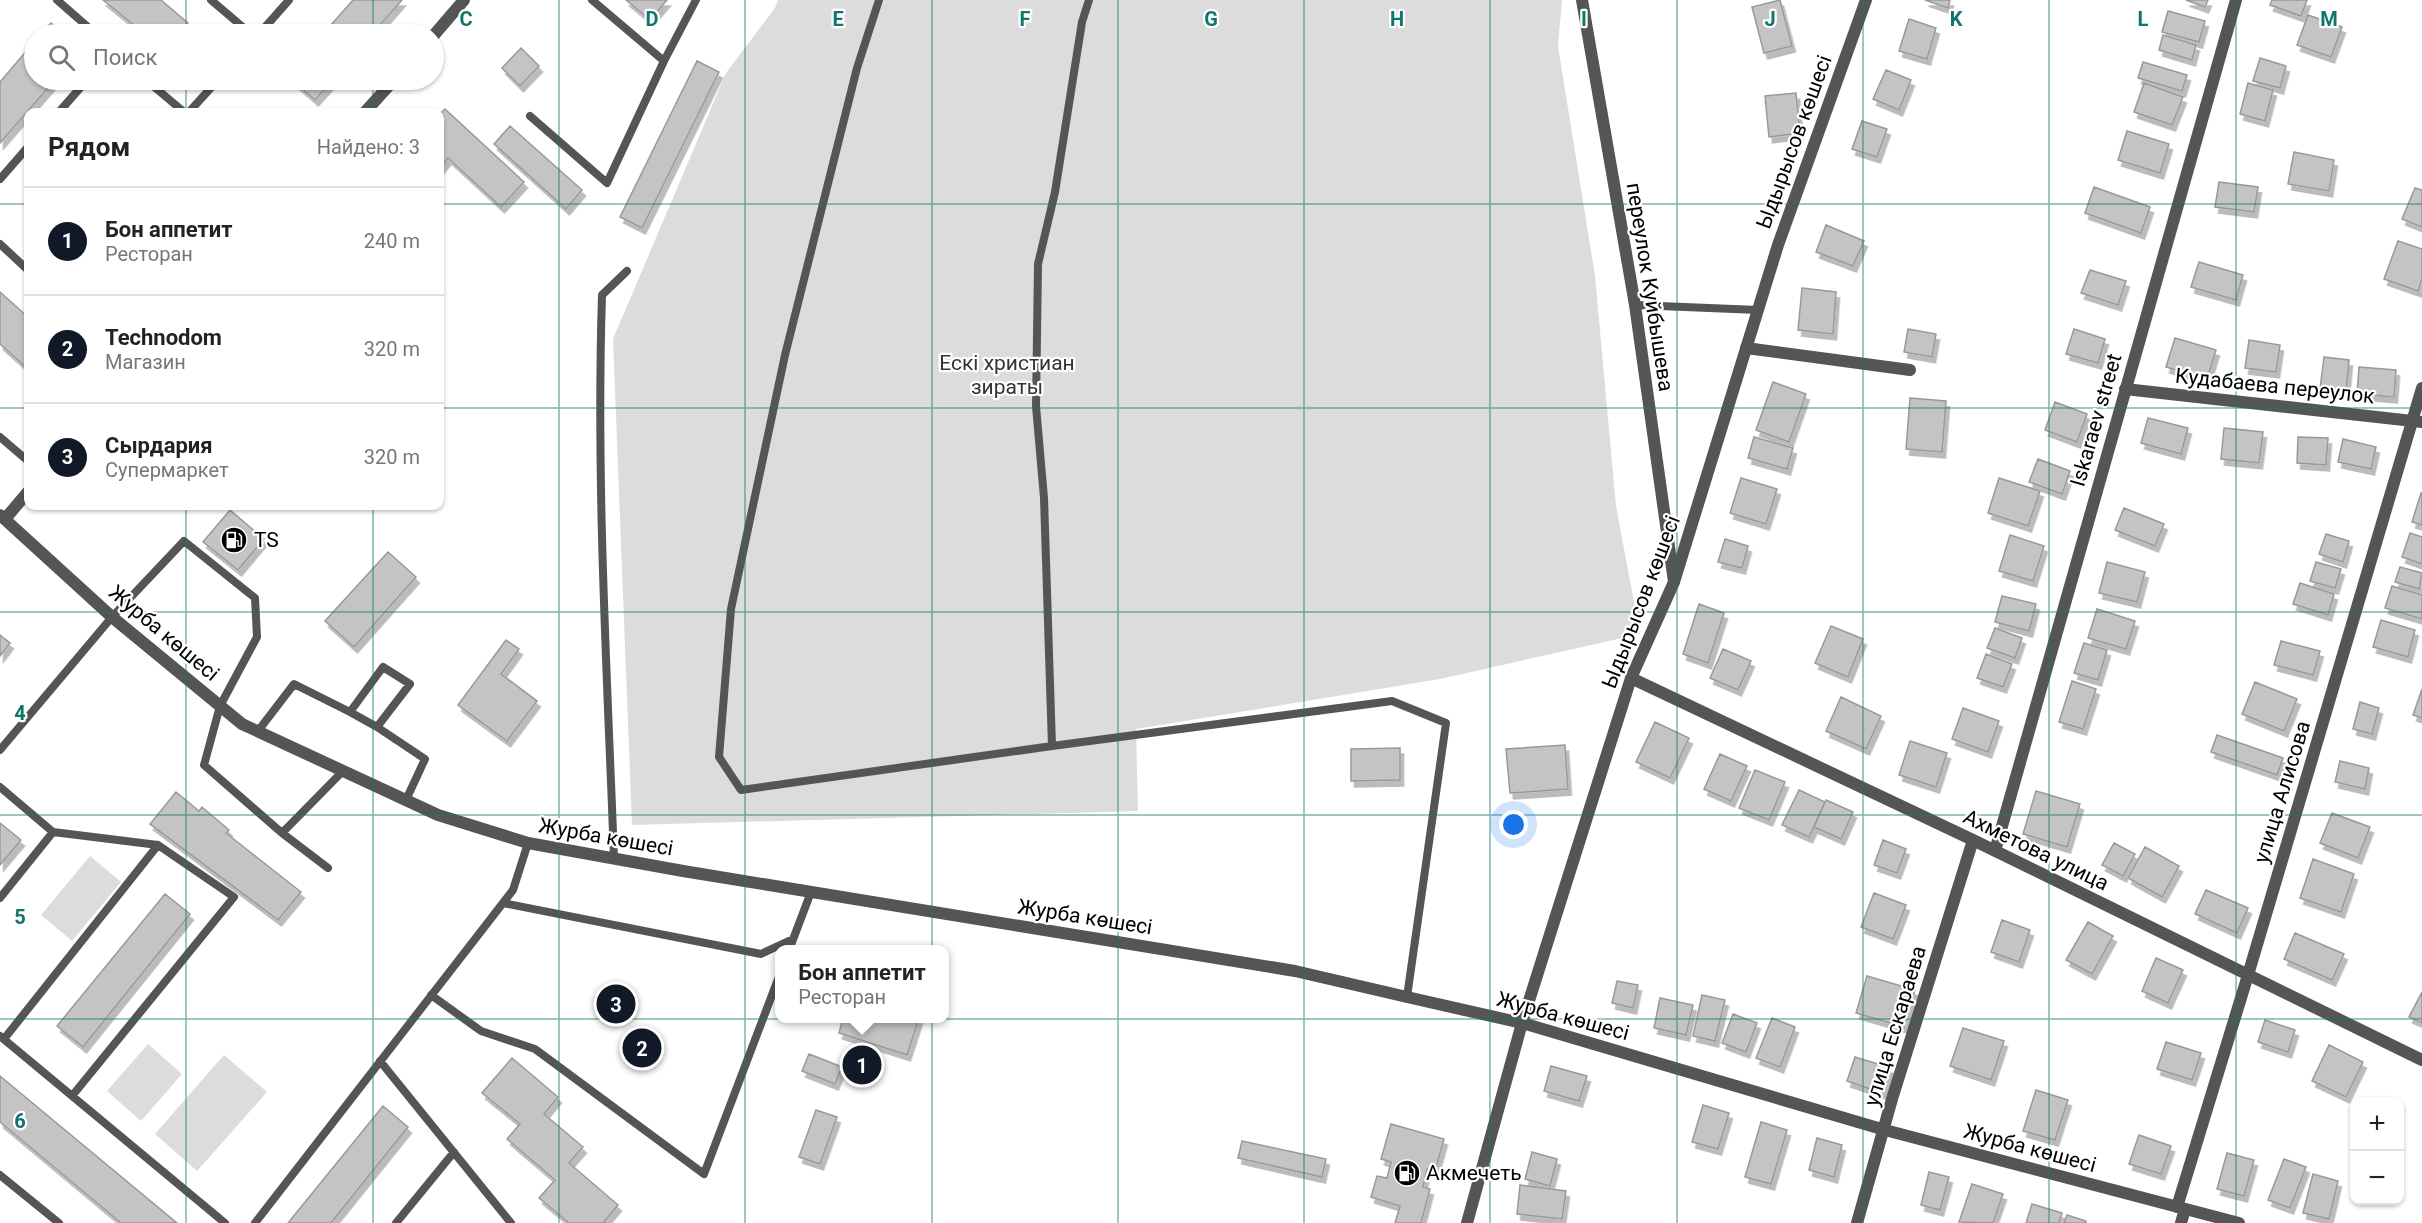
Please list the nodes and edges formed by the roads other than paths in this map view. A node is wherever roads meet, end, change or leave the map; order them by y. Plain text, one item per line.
1 (57, 0) edge
2 (211, 0) edge
3 (289, 0) edge
4 (464, 0) edge
5 (592, 0) edge
6 (696, 0) edge
7 (879, 0) edge
8 (1089, 0) edge
9 (1582, 0) edge
10 (1866, 0) edge
11 (2236, 0) edge
12 (85, 24) edge
13 (239, 24) edge
14 (268, 24) edge
15 (443, 24) edge
16 (664, 61) junction
17 (78, 90) edge
18 (159, 90) edge
19 (209, 90) edge
20 (385, 90) edge
21 (62, 108) edge
22 (179, 108) edge
23 (193, 108) edge
24 (368, 108) edge
25 (530, 116) dead end
26 (24, 152) edge
27 (0, 179) edge
28 (0, 244) edge
29 (24, 266) edge
30 (627, 272) dead end
31 (1635, 305) junction
32 (1758, 310) junction
33 (1746, 348) junction
34 (1910, 370) dead end
35 (2422, 388) edge
36 (2125, 389) junction
37 (2417, 421) edge
38 (0, 437) edge
39 (24, 458) edge
40 (24, 496) edge
41 (2, 517) edge
42 (1674, 582) junction
43 (112, 617) junction
44 (1631, 678) junction
45 (220, 706) junction
46 (350, 712) junction
47 (377, 727) junction
48 (258, 731) junction
49 (1052, 746) junction
50 (0, 750) edge
51 (344, 771) junction
52 (0, 787) edge
53 (406, 800) junction
54 (53, 832) junction
55 (282, 833) junction
56 (1973, 840) junction
57 (528, 843) junction
58 (158, 845) junction
59 (1995, 851) junction
60 (614, 858) junction
61 (328, 868) dead end
62 (810, 892) junction
63 (0, 898) edge
64 (503, 903) junction
65 (793, 939) junction
66 (780, 945) edge
67 (791, 945) edge
68 (775, 947) edge
69 (2248, 975) junction
70 (775, 987) edge
71 (431, 995) junction
72 (1407, 997) junction
73 (1522, 1023) junction
74 (2, 1037) edge
75 (2422, 1060) edge
76 (380, 1061) junction
77 (72, 1096) junction
78 (1885, 1130) junction
79 (454, 1152) junction
80 (0, 1175) edge
81 (2181, 1208) junction
82 (59, 1223) edge
83 (225, 1223) edge
84 (255, 1223) edge
85 (396, 1223) edge
86 (511, 1223) edge
87 (1467, 1223) edge
88 (1857, 1223) edge
89 (2181, 1223) edge
90 (2238, 1223) edge

1 - 12 lane
2 - 13 lane
3 - 14 lane
4 - 15 street
5 - 16 lane
6 - 16 lane
7 - 49 lane
8 - 49 lane
9 - 31 street, переулок Куйбышева
10 - 32 street, Ыдырысов көшесі
11 - 36 street, Iskaraev street
16 - 25 lane
17 - 21 lane
18 - 22 lane
19 - 23 lane
20 - 24 street
26 - 27 lane
28 - 29 lane
30 - 60 lane
31 - 32 lane
31 - 42 street, переулок Куйбышева
32 - 33 street, Ыдырысов көшесі
33 - 34 street
33 - 42 street, Ыдырысов көшесі
35 - 37 street, улица Алисова
36 - 37 street, Кудабаева переулок
36 - 59 street, Iskaraev street
37 - 69 street, улица Алисова
38 - 39 lane
40 - 41 street
41 - 43 street, Журба көшесі
42 - 44 street, Ыдырысов көшесі
43 - 45 street, Журба көшесі
43 - 45 lane
43 - 50 lane
44 - 56 street, Ахметова улица
44 - 73 street, Ыдырысов көшесі
45 - 48 street, Журба көшесі
45 - 55 lane
46 - 47 lane
46 - 47 lane
46 - 48 lane
47 - 53 lane
48 - 51 street, Журба көшесі
49 - 72 lane
51 - 53 street, Журба көшесі
51 - 55 lane
52 - 54 lane
53 - 57 street, Журба көшесі
54 - 58 lane
54 - 63 lane
55 - 61 lane
56 - 59 street, Ахметова улица
56 - 78 street, улица Ескараева
57 - 60 street, Журба көшесі
57 - 64 lane
58 - 74 lane
58 - 77 lane
59 - 69 street, Ахметова улица
60 - 62 street, Журба көшесі
62 - 65 lane
62 - 72 street, Журба көшесі
64 - 68 lane
64 - 71 lane
65 - 66 lane
65 - 67 lane
69 - 75 street, Ахметова улица
69 - 81 street, улица Алисова
70 - 71 lane
71 - 76 lane
72 - 73 street, Журба көшесі
73 - 78 street, Журба көшесі
73 - 87 street, Ыдырысов көшесі
74 - 77 lane
76 - 79 lane
76 - 84 lane
77 - 83 lane
78 - 81 street, Журба көшесі
78 - 88 street, улица Ескараева
79 - 85 lane
79 - 86 lane
80 - 82 lane
81 - 89 street, улица Алисова
81 - 90 street, Журба көшесі

